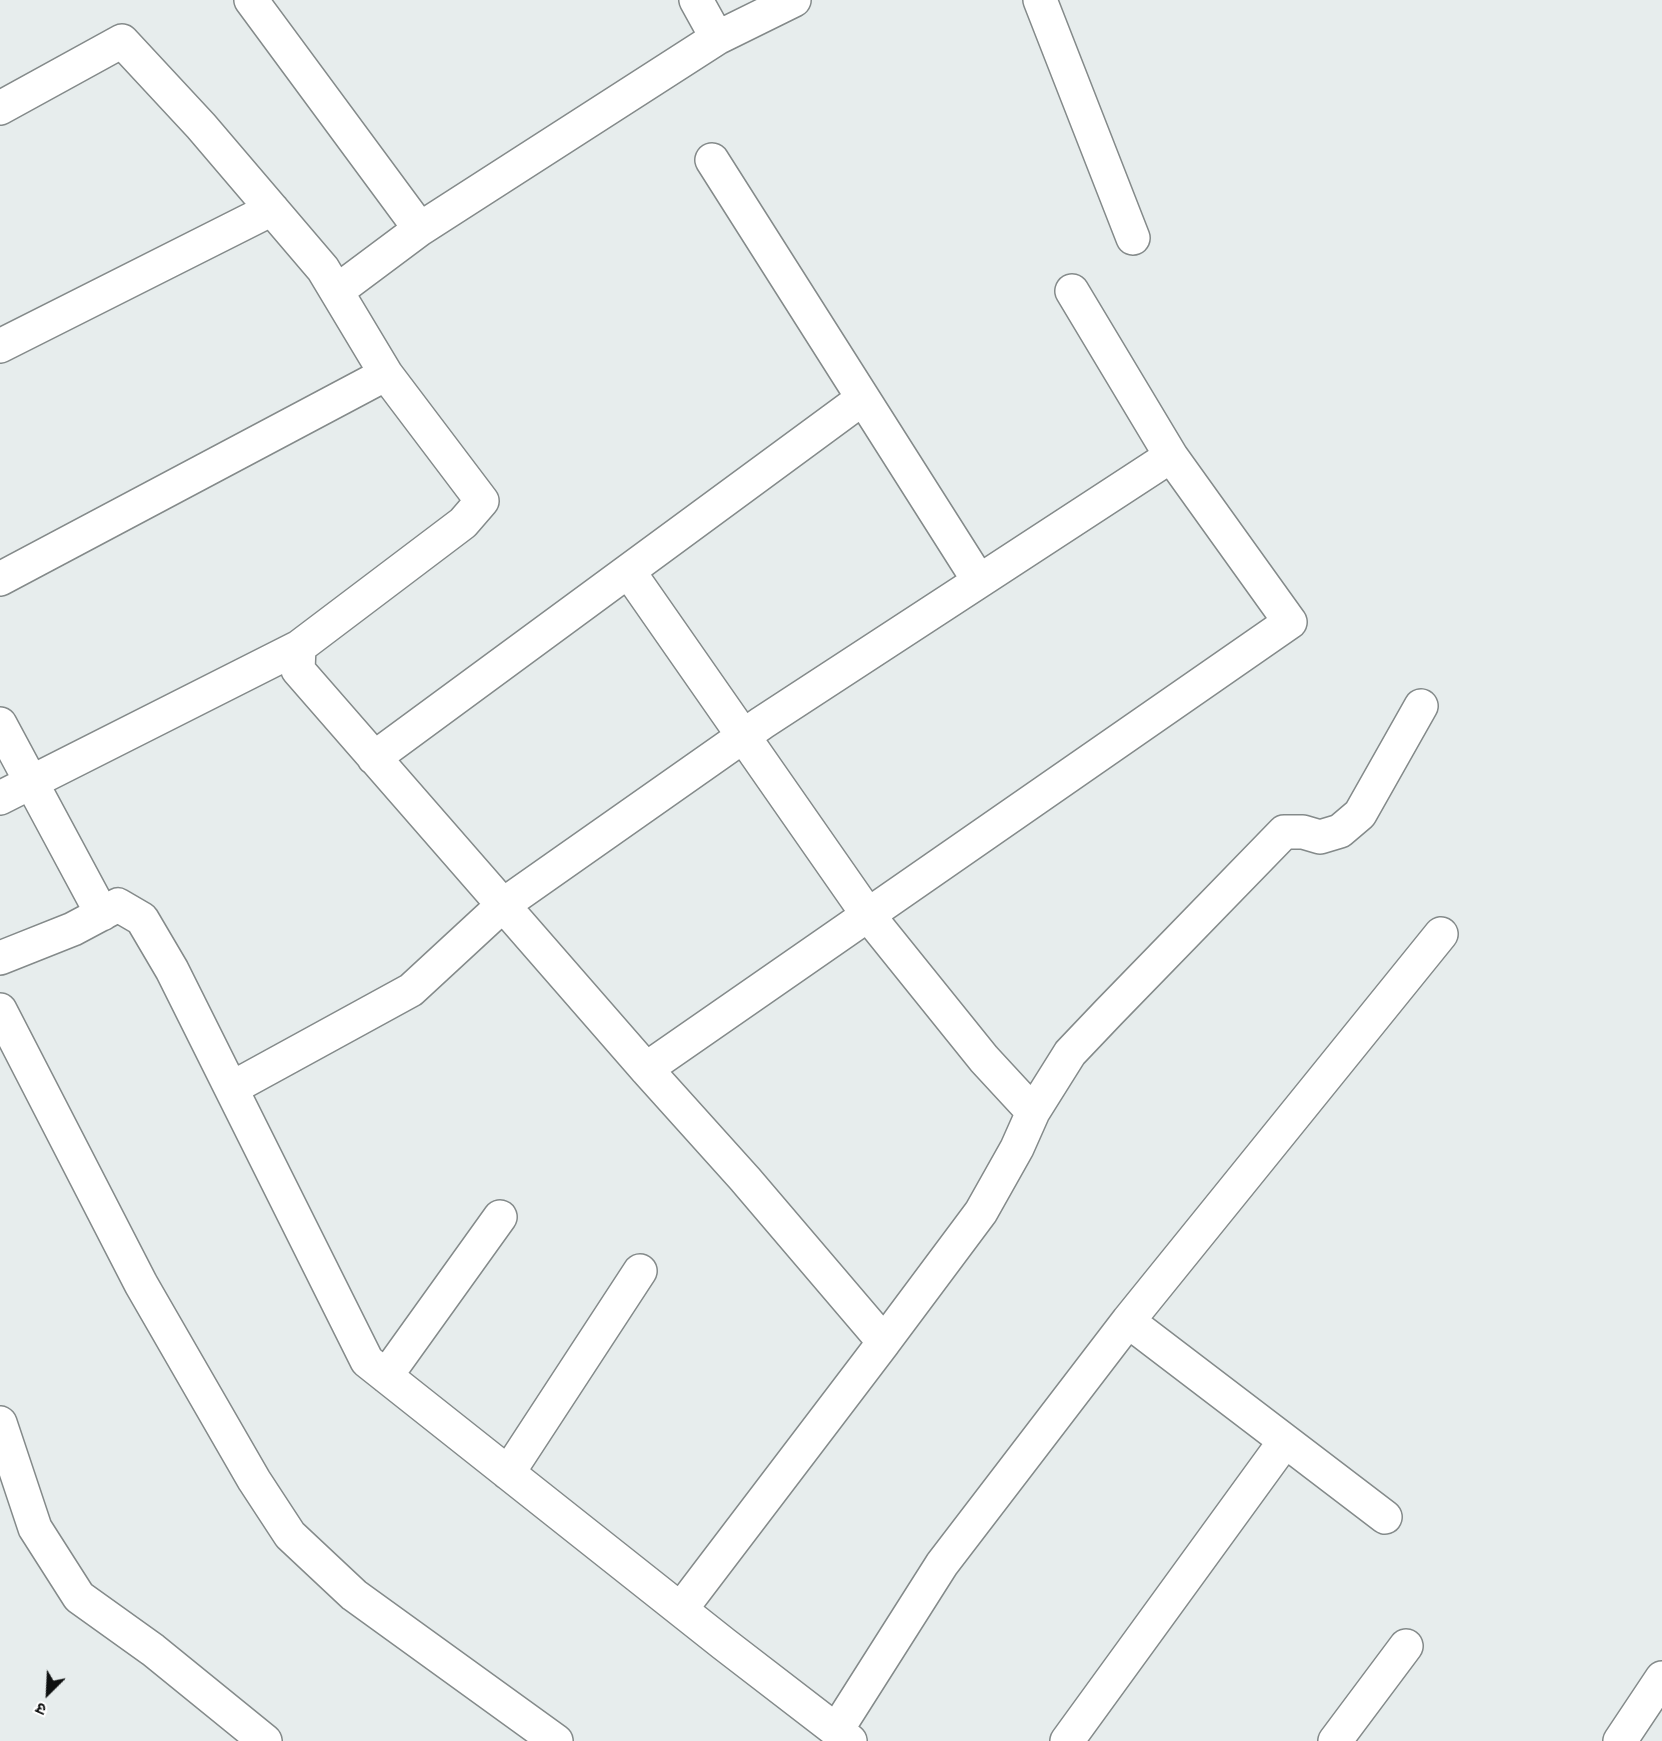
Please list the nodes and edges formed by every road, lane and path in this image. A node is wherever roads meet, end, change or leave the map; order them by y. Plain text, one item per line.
1 (251, 0) edge
2 (696, 0) edge
3 (794, 0) edge
4 (1040, 0) edge
5 (717, 38) junction
6 (0, 108) edge
7 (712, 160) dead end
8 (272, 209) junction
9 (420, 229) junction
10 (1133, 238) dead end
11 (337, 291) junction
12 (1072, 291) dead end
13 (0, 346) edge
14 (386, 374) junction
15 (862, 399) junction
16 (1171, 456) junction
17 (629, 572) junction
18 (0, 579) edge
19 (979, 581) junction
20 (299, 647) junction
21 (1420, 706) dead end
22 (0, 724) edge
23 (744, 736) junction
24 (374, 758) junction
25 (31, 782) junction
26 (0, 798) edge
27 (503, 905) junction
28 (102, 914) junction
29 (868, 915) junction
30 (1441, 934) dead end
31 (0, 958) edge
32 (0, 1010) edge
33 (646, 1070) junction
34 (232, 1088) junction
35 (1033, 1112) junction
36 (500, 1217) dead end
37 (640, 1271) dead end
38 (1128, 1321) junction
39 (884, 1342) junction
40 (387, 1376) junction
41 (0, 1424) edge
42 (1285, 1441) junction
43 (508, 1473) junction
44 (1385, 1517) dead end
45 (681, 1609) junction
46 (1406, 1646) dead end
47 (1662, 1678) edge
48 (843, 1736) edge
49 (265, 1741) edge
50 (555, 1741) edge
51 (1067, 1741) edge
52 (1335, 1741) edge
53 (1620, 1741) edge

1 - 9 street
2 - 5 street
3 - 5 street
4 - 10 street
5 - 9 street
6 - 8 street
7 - 15 street
8 - 11 street
8 - 13 street
9 - 11 street
11 - 14 street
12 - 16 street
14 - 18 street
14 - 20 street
15 - 17 street
15 - 19 street
16 - 19 street
16 - 29 street
17 - 23 street
17 - 24 street
19 - 23 street
20 - 24 street
20 - 25 street
21 - 35 street
22 - 25 street
23 - 27 street
23 - 29 street
24 - 27 street
25 - 26 street
25 - 28 street
27 - 33 street
27 - 34 street
28 - 31 street
28 - 34 street
29 - 33 street
29 - 35 street
30 - 38 street
32 - 50 street
33 - 39 street
34 - 40 street
35 - 39 street
36 - 40 street
37 - 43 street
38 - 42 street
38 - 48 street
39 - 45 street
40 - 43 street
41 - 49 street
42 - 44 street
42 - 51 street
43 - 45 street
45 - 48 street
46 - 52 street
47 - 53 street

